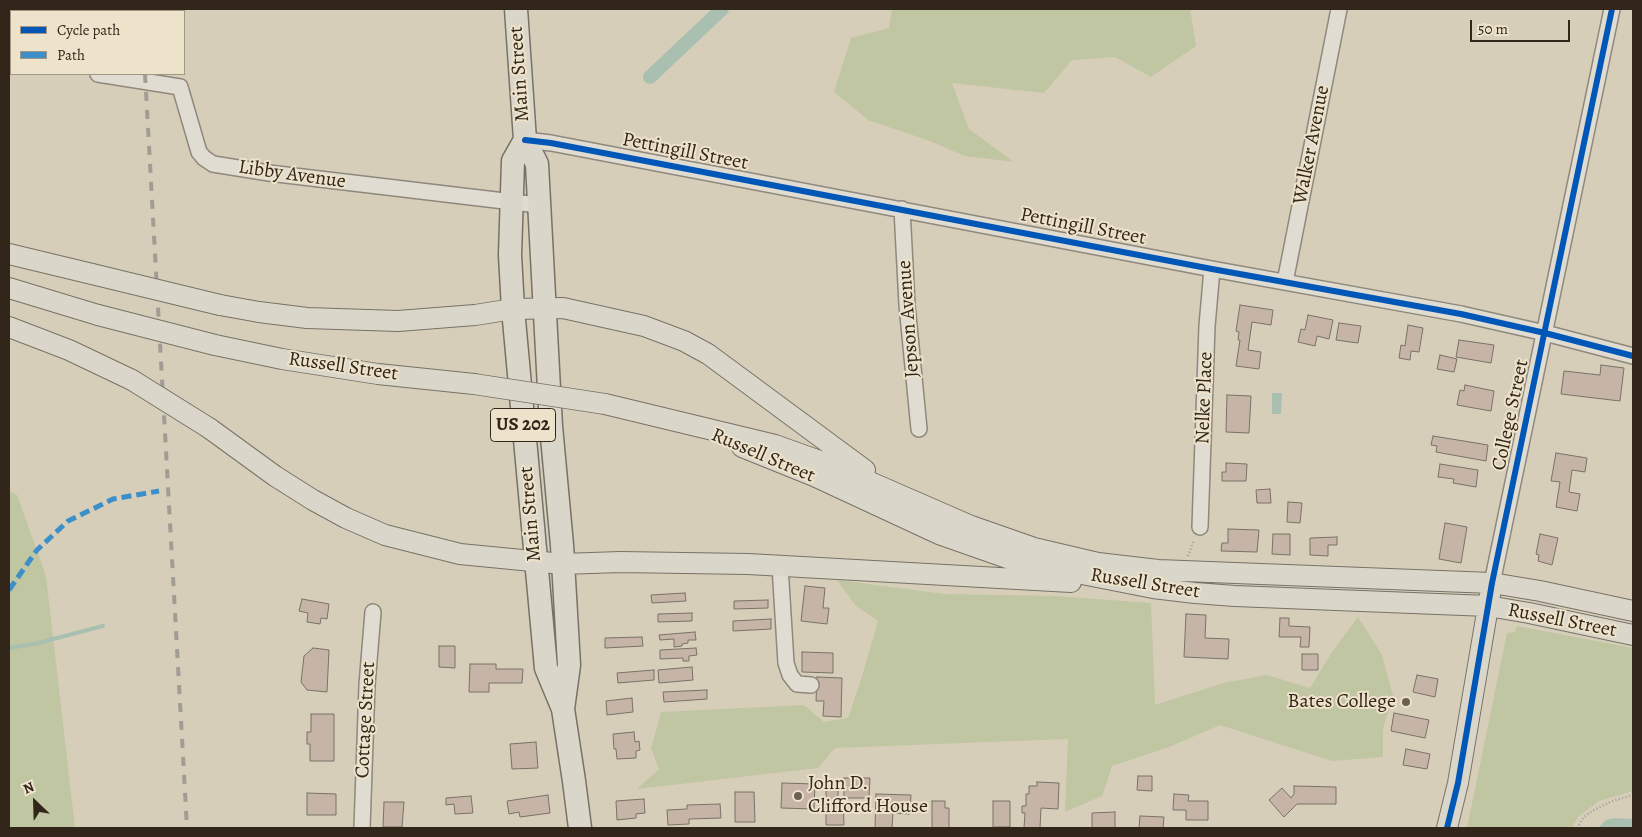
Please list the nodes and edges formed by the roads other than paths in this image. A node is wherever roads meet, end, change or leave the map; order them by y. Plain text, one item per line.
1 (516, 9) edge
2 (1339, 9) edge
3 (1612, 9) edge
4 (104, 75) edge
5 (525, 140) junction
6 (511, 200) junction
7 (538, 205) junction
8 (902, 209) junction
9 (9, 254) edge
10 (1212, 269) junction
11 (1285, 282) junction
12 (9, 288) edge
13 (544, 308) junction
14 (513, 309) junction
15 (9, 327) edge
16 (1545, 333) junction
17 (1633, 356) edge
18 (683, 422) junction
19 (919, 429) dead end
20 (930, 508) junction
21 (1200, 527) road end
22 (535, 563) junction
23 (563, 564) junction
24 (780, 566) junction
25 (1492, 583) junction
26 (1153, 588) junction
27 (1488, 606) junction
28 (1633, 611) edge
29 (373, 612) dead end
30 (1633, 635) edge
31 (811, 685) dead end
32 (563, 709) junction
33 (362, 828) edge
34 (580, 828) edge
35 (1447, 828) edge

1 - 5 highway, Main Street / US 202
2 - 11 street, Walker Avenue
3 - 16 street, College Street
4 - 6 street, Libby Avenue
5 - 6 highway, Main Street / US 202
5 - 7 highway, Main Street / US 202
5 - 8 street, Pettingill Street
6 - 7 street, Libby Avenue
6 - 14 highway, Main Street / US 202
7 - 13 highway, Main Street / US 202
8 - 10 street, Pettingill Street
8 - 19 street, Jepson Avenue
9 - 14 main road, bridge
10 - 11 street, Pettingill Street
10 - 21 street, Nelke Place
11 - 16 street, Pettingill Street
12 - 18 main road, Russell Street, bridge
13 - 14 main road
13 - 20 main road
13 - 23 highway, Main Street / US 202
14 - 22 highway, Main Street / US 202
15 - 22 main road, bridge
16 - 17 street, Pettingill Street
16 - 25 street, College Street
18 - 20 main road, Russell Street
18 - 26 main road, Russell Street
20 - 25 main road, Russell Street
22 - 23 main road
22 - 32 highway, Main Street / US 202
23 - 24 main road
23 - 32 highway, Main Street / US 202
24 - 26 main road
24 - 31 street
25 - 27 main road, College Street
25 - 28 main road, Russell Street
26 - 27 main road, Russell Street
27 - 30 main road, Russell Street
27 - 35 main road, College Street
29 - 33 street, Cottage Street
32 - 34 highway, Main Street / US 202

